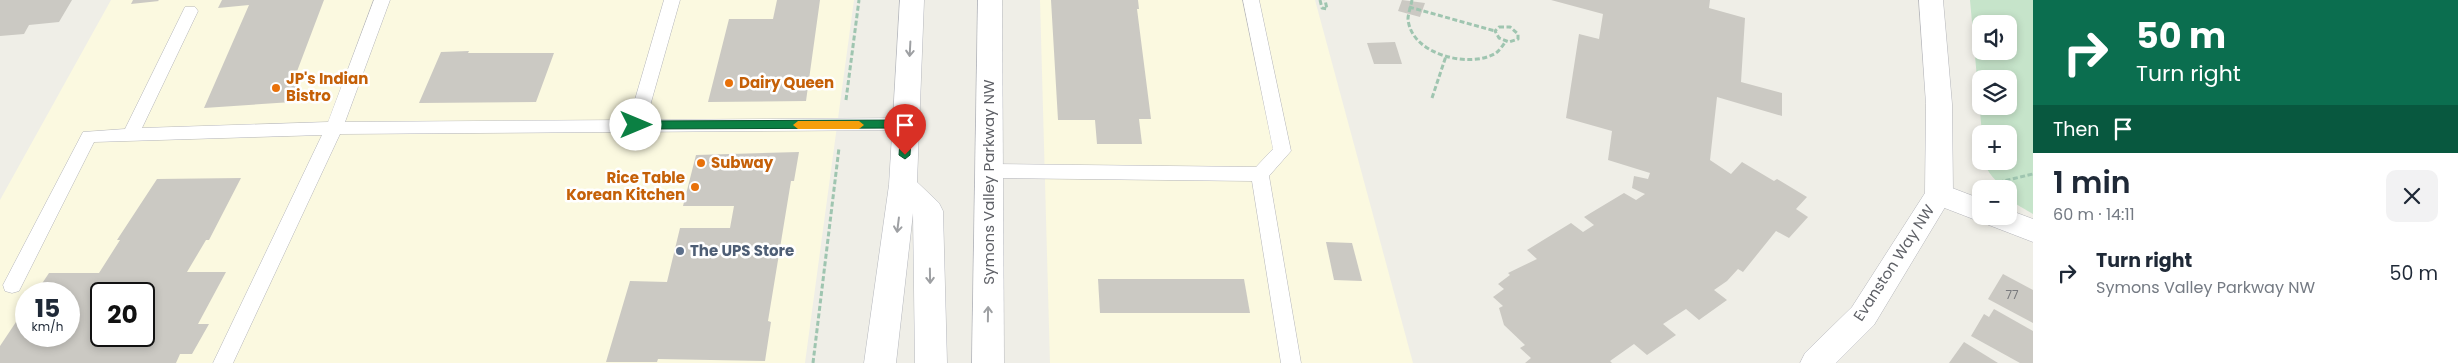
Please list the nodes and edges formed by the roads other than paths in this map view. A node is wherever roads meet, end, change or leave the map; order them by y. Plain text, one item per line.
1 (382, 0) edge
2 (672, 0) edge
3 (912, 0) edge
4 (971, 0) edge
5 (990, 0) edge
6 (1251, 0) edge
7 (1931, 0) edge
8 (190, 11) dead end
9 (990, 66) junction
10 (907, 124) junction
11 (636, 125) junction
12 (334, 128) junction
13 (131, 134) junction
14 (990, 171) junction
15 (1260, 174) junction
16 (903, 185) junction
17 (1939, 194) junction
18 (1972, 207) edge
19 (2017, 225) edge
20 (2033, 231) edge
21 (12, 284) dead end
22 (223, 363) edge
23 (880, 363) edge
24 (931, 363) edge
25 (988, 363) edge
26 (1291, 363) edge
27 (1816, 363) edge

1 - 12 lane
2 - 11 lane
3 -> 10 main road
4 - 9 main road
5 - 9 main road, Symons Valley Parkway NW
6 - 15 lane
7 - 17 main road, Evanston Way NW
8 - 13 lane
9 - 14 main road, Symons Valley Parkway NW
10 - 11 lane
10 - 16 main road
11 - 12 lane
12 - 13 lane
12 - 22 lane
13 - 21 lane
14 - 15 lane
25 -> 14 main road, Symons Valley Parkway NW
15 - 26 lane
16 -> 23 main road
16 -> 24 main road
17 - 18 main road
17 - 27 main road, Evanston Way NW
19 - 20 main road

